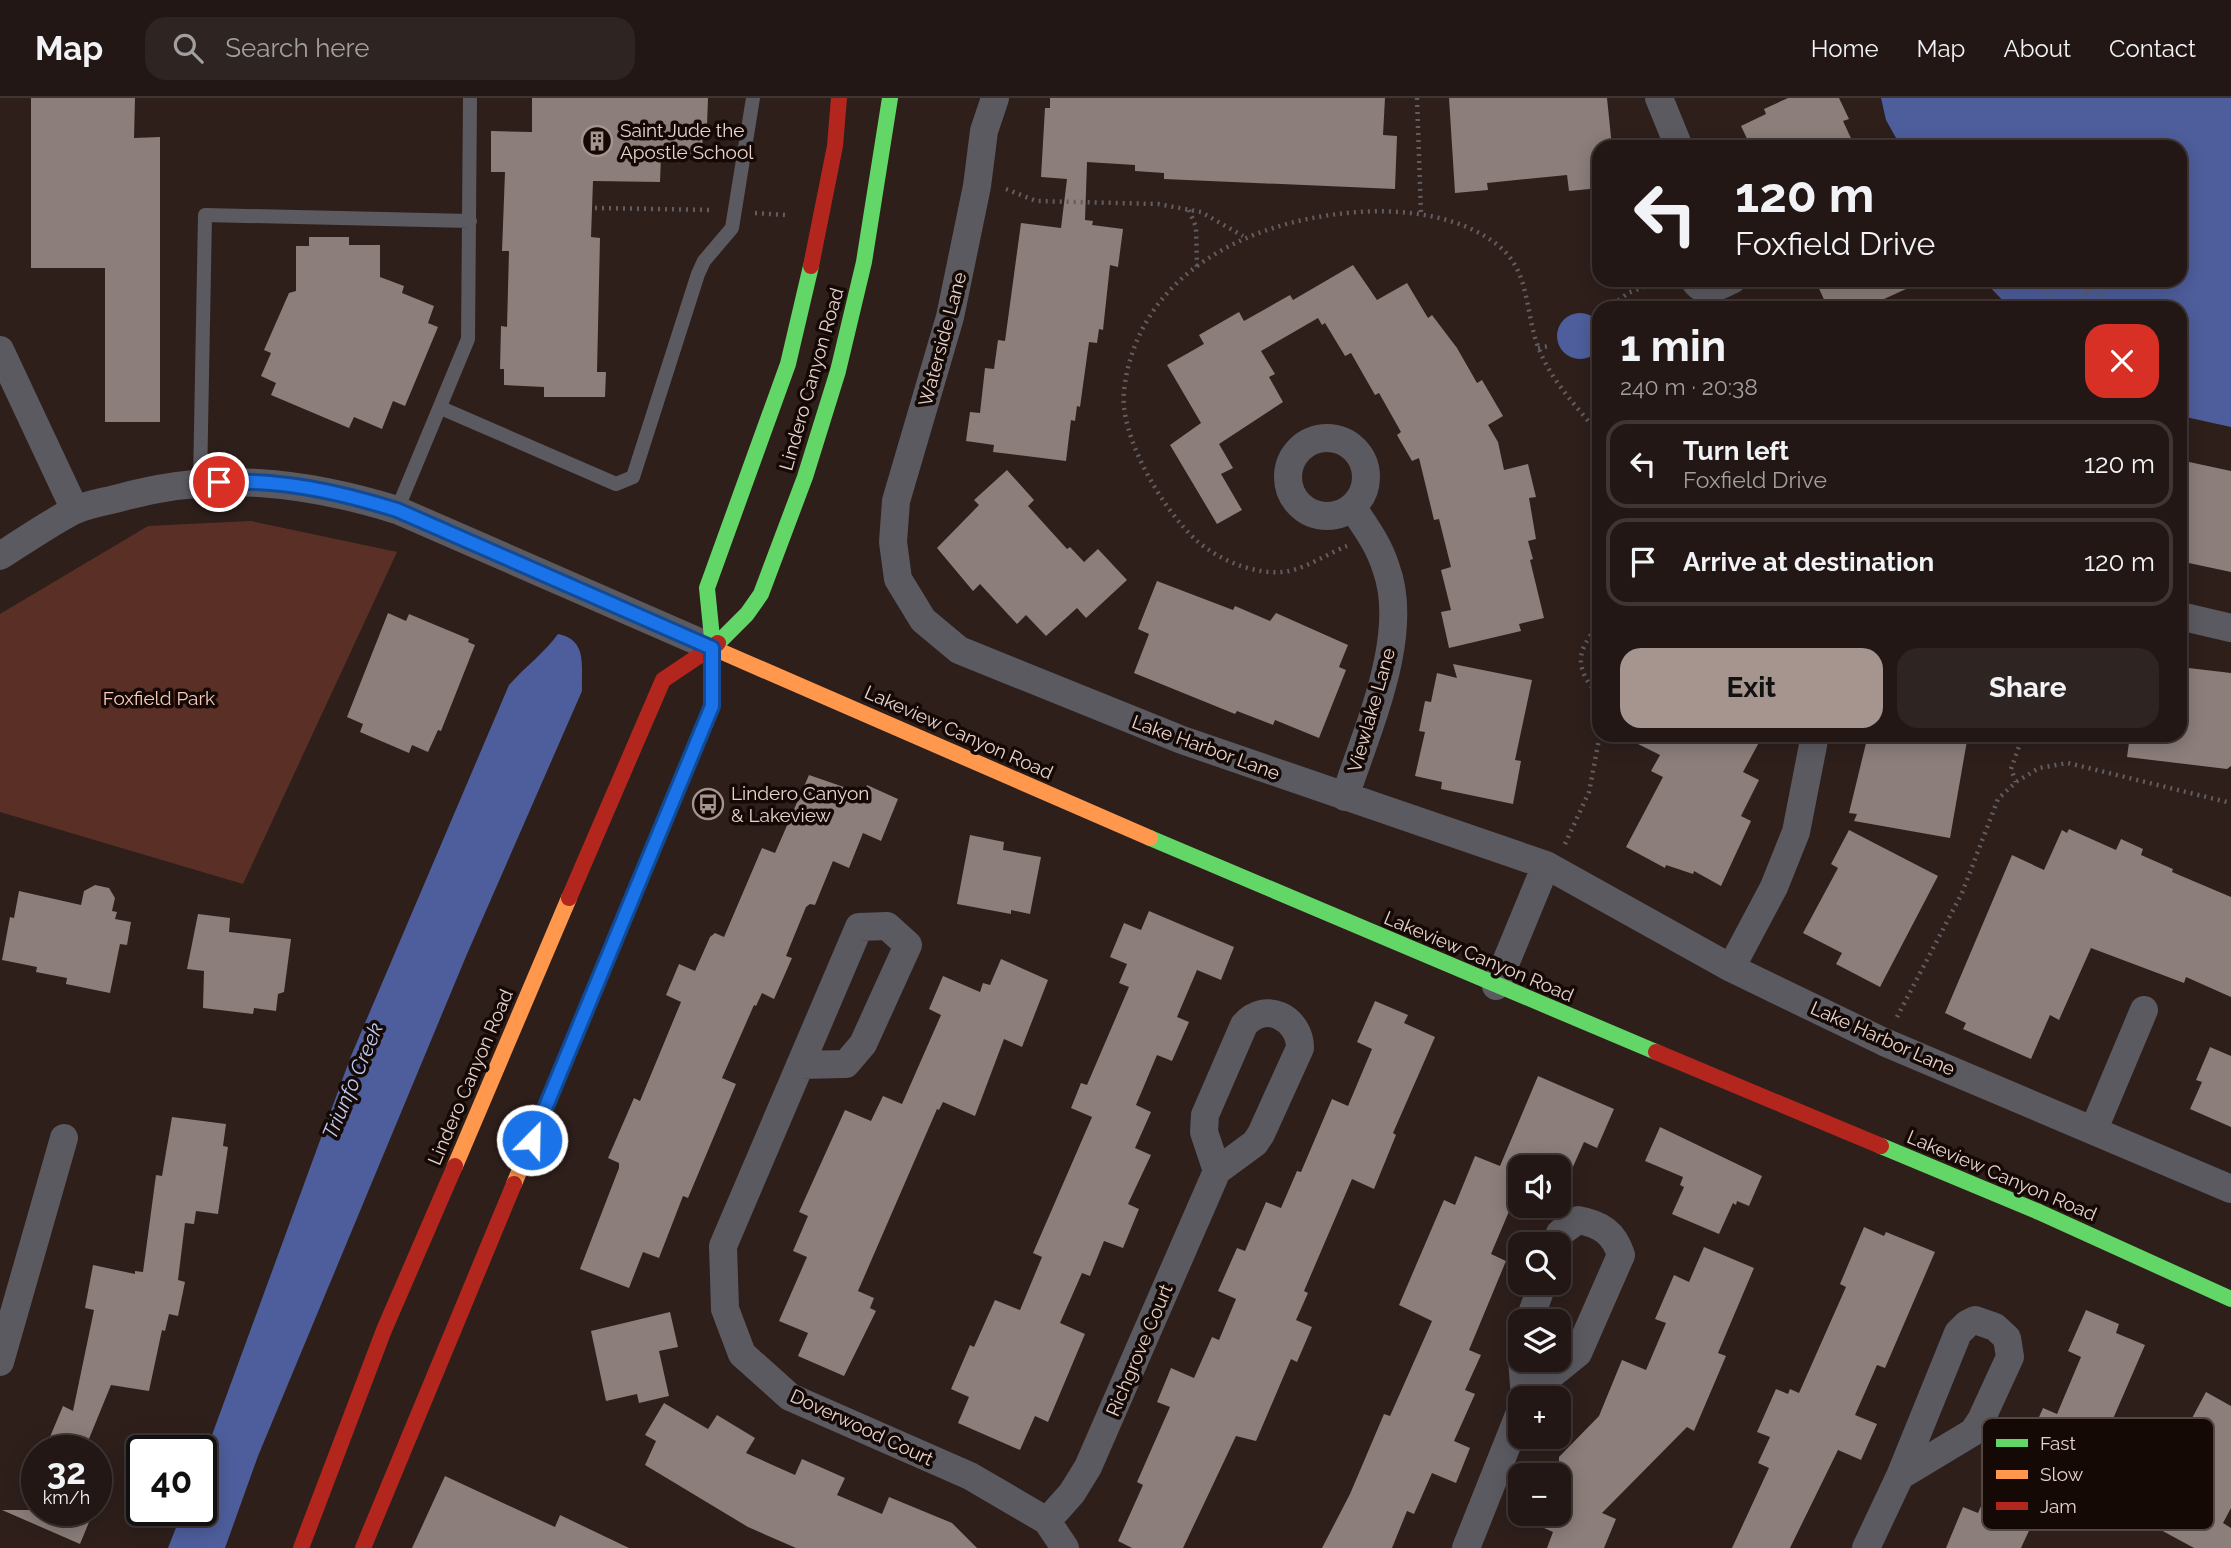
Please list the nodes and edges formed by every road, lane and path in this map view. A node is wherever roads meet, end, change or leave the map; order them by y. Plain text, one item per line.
1 (470, 98) edge
2 (753, 98) edge
3 (839, 98) edge
4 (890, 98) edge
5 (995, 98) edge
6 (1416, 98) edge
7 (1659, 98) edge
8 (1676, 140) edge
9 (977, 186) junction
10 (595, 208) dead end
11 (1189, 209) junction
12 (736, 211) junction
13 (1421, 214) junction
14 (785, 215) dead end
15 (470, 221) junction
16 (1244, 236) junction
17 (1196, 267) junction
18 (1644, 287) edge
19 (2084, 287) edge
20 (2095, 287) joint
21 (2047, 289) dead end
22 (2088, 292) junction
23 (1618, 301) edge
24 (2062, 301) edge
25 (2077, 301) edge
26 (2106, 301) edge
27 (1549, 346) dead end
28 (1538, 348) junction
29 (0, 350) edge
30 (440, 408) junction
31 (1592, 425) edge
32 (200, 483) junction
33 (1352, 507) dead end
34 (75, 510) junction
35 (397, 510) junction
36 (1371, 535) junction
37 (0, 556) edge
38 (898, 579) joint
39 (2187, 618) edge
40 (2231, 628) edge
41 (1592, 633) edge
42 (712, 648) junction
43 (1592, 688) edge
44 (1598, 742) edge
45 (1814, 742) edge
46 (2021, 742) edge
47 (2016, 782) junction
48 (1345, 797) junction
49 (2231, 803) edge
50 (1546, 865) junction
51 (1731, 968) junction
52 (1496, 986) junction
53 (2144, 1010) dead end
54 (1884, 1042) junction
55 (800, 1065) junction
56 (2094, 1129) junction
57 (64, 1138) dead end
58 (1217, 1171) junction
59 (2231, 1189) edge
60 (1561, 1232) edge
61 (2231, 1299) edge
62 (0, 1362) edge
63 (1541, 1386) edge
64 (1983, 1418) edge
65 (1982, 1420) edge
66 (1508, 1442) edge
67 (1900, 1476) junction
68 (1047, 1521) junction
69 (301, 1548) edge
70 (363, 1548) edge
71 (1065, 1548) edge
72 (1466, 1548) edge
73 (1866, 1548) edge

1 - 15 lane
2 - 12 lane
3 - 42 street, Lindero Canyon Road
4 - 42 street, Lindero Canyon Road
5 - 9 street, Waterside Lane
6 - 13 path
7 - 8 street
9 - 11 path
9 - 38 street, Waterside Lane
10 - 12 path
11 - 16 path
11 - 17 path
12 - 14 path
12 - 30 lane
13 - 16 path
13 - 28 path
15 - 30 lane
15 - 32 lane
16 - 17 path
17 - 36 path
18 - 23 path
19 - 22 path
20 - 22 path
20 - 26 path
21 - 24 path
22 - 25 path
27 - 28 path
28 - 31 path
29 - 34 street
30 - 35 lane
32 - 34 street
32 - 35 street
33 - 36 street, Viewlake Lane
34 - 37 street
35 - 42 street
36 - 48 street, Viewlake Lane
38 - 48 street, Lake Harbor Lane
39 - 40 street
41 - 43 path
42 - 52 street, Lakeview Canyon Road
42 - 69 street, Lindero Canyon Road
42 - 70 street, Lindero Canyon Road
44 - 50 path
45 - 51 street
46 - 47 path
47 - 49 path
47 - 54 path
48 - 50 street, Lake Harbor Lane
50 - 51 street, Lake Harbor Lane
50 - 52 street
51 - 54 street, Lake Harbor Lane
52 - 61 street, Lakeview Canyon Road
53 - 56 street
54 - 56 street, Lake Harbor Lane
55 - 55 street, Doverwood Court
55 - 68 street, Doverwood Court
56 - 59 street, Lake Harbor Lane
57 - 62 street
58 - 58 street
58 - 68 street, Richgrove Court
60 - 63 street
64 - 67 street
65 - 67 street
66 - 72 street
67 - 73 street
68 - 71 street, Doverwood Court

